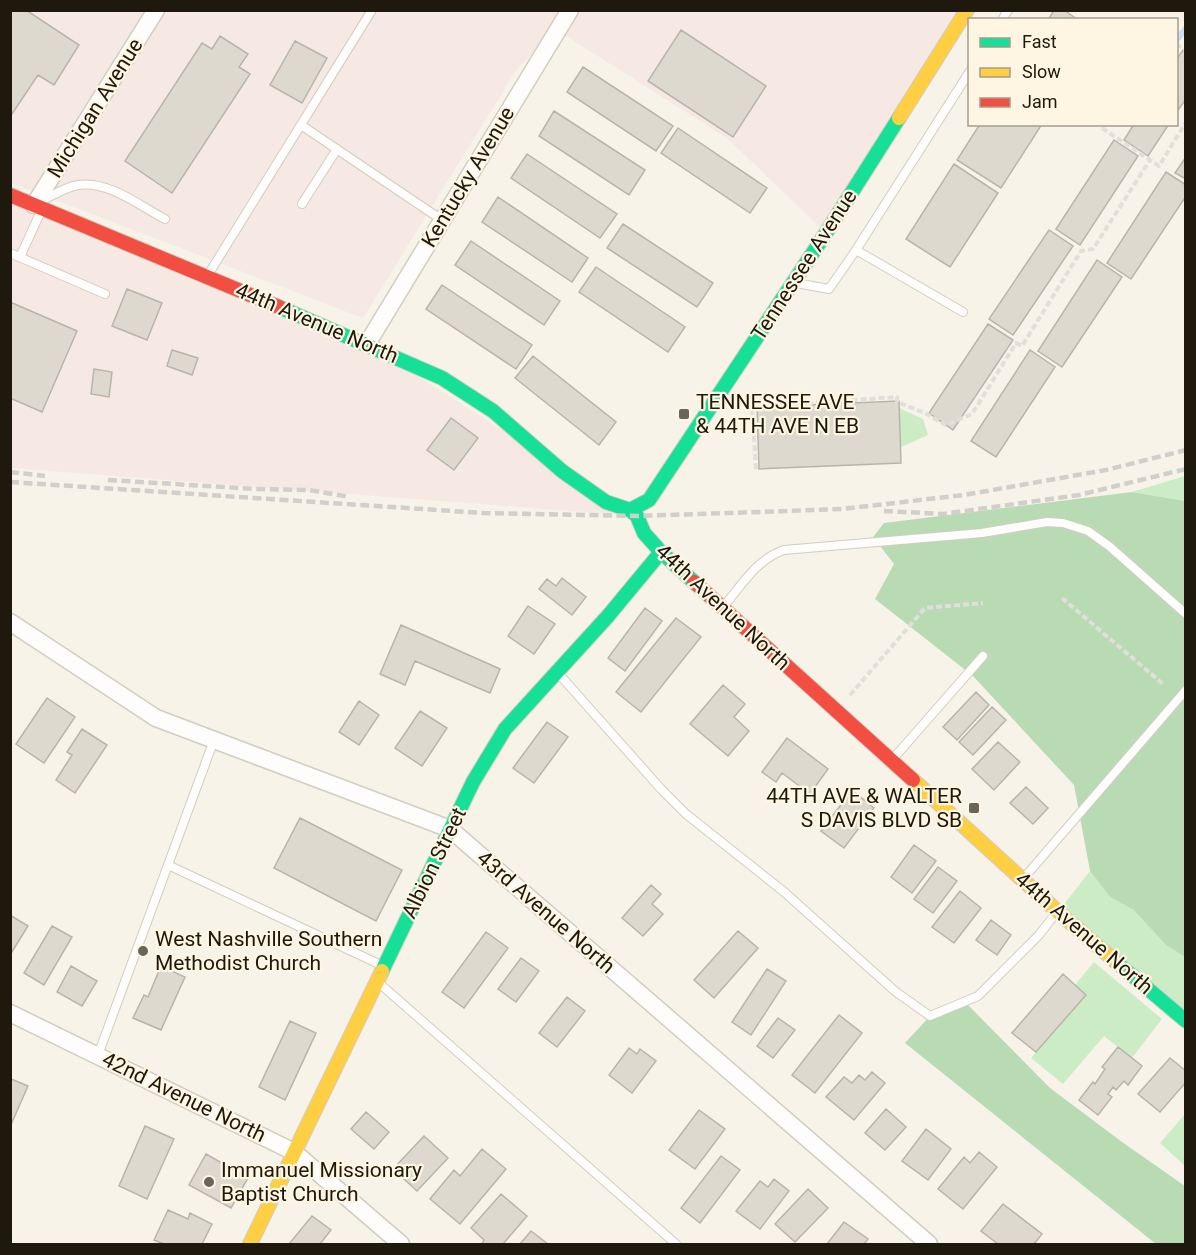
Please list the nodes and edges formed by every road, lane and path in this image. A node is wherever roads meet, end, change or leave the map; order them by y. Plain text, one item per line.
1 (156, 10) edge
2 (372, 10) edge
3 (570, 10) edge
4 (967, 10) edge
5 (968, 73) edge
6 (1185, 122) edge
7 (301, 125) junction
8 (1102, 128) dead end
9 (337, 149) junction
10 (1150, 160) junction
11 (10, 195) edge
12 (302, 204) dead end
13 (38, 207) junction
14 (165, 219) dead end
15 (442, 220) junction
16 (856, 250) junction
17 (10, 253) edge
18 (20, 257) junction
19 (207, 276) junction
20 (793, 283) junction
21 (105, 294) dead end
22 (963, 312) dead end
23 (368, 344) junction
24 (756, 469) dead end
25 (630, 510) junction
26 (661, 552) junction
27 (1062, 598) dead end
28 (983, 603) dead end
29 (723, 608) junction
30 (1185, 614) edge
31 (10, 622) edge
32 (983, 656) dead end
33 (557, 673) junction
34 (1163, 684) dead end
35 (1185, 690) edge
36 (849, 695) dead end
37 (214, 740) junction
38 (892, 761) junction
39 (450, 829) junction
40 (168, 865) junction
41 (1023, 880) junction
42 (1058, 912) junction
43 (384, 967) junction
44 (377, 982) junction
45 (10, 1013) edge
46 (1185, 1021) edge
47 (98, 1055) junction
48 (294, 1152) junction
49 (250, 1245) edge
50 (401, 1245) edge
51 (676, 1245) edge
52 (929, 1245) edge

1 - 13 street, Michigan Avenue
2 - 7 lane
3 - 15 street, Kentucky Avenue
4 - 20 street, Tennessee Avenue
5 - 16 lane
6 - 10 path
7 - 9 lane
7 - 19 lane
8 - 10 path
9 - 12 lane
9 - 15 lane
10 - 24 path
11 - 13 street, 44th Avenue North
13 - 14 lane
13 - 18 lane
13 - 19 street, 44th Avenue North
15 - 23 street, Kentucky Avenue
16 - 20 lane
16 - 22 lane
17 - 18 lane
18 - 21 lane
19 - 23 street, 44th Avenue North
20 - 25 street, Tennessee Avenue
23 - 25 street, 44th Avenue North
25 - 26 street, 44th Avenue North
26 - 29 street, 44th Avenue North
26 - 33 street, Albion Street
27 - 34 path
28 - 36 path
29 - 30 lane
29 - 38 street, 44th Avenue North
31 - 37 street, 43rd Avenue North
32 - 38 lane
33 - 39 street, Albion Street
33 - 42 lane
35 - 41 lane
37 - 39 street, 43rd Avenue North
37 - 40 lane
38 - 41 street, 44th Avenue North
39 - 43 street, Albion Street
39 - 52 street, 43rd Avenue North
40 - 43 lane
40 - 47 lane
41 - 42 street, 44th Avenue North
42 - 46 street, 44th Avenue North
43 - 44 street, Albion Street
44 - 48 street, Albion Street
44 - 51 lane
45 - 47 street, 42nd Avenue North
47 - 48 street, 42nd Avenue North
48 - 49 street, Albion Street
48 - 50 street, 42nd Avenue North

